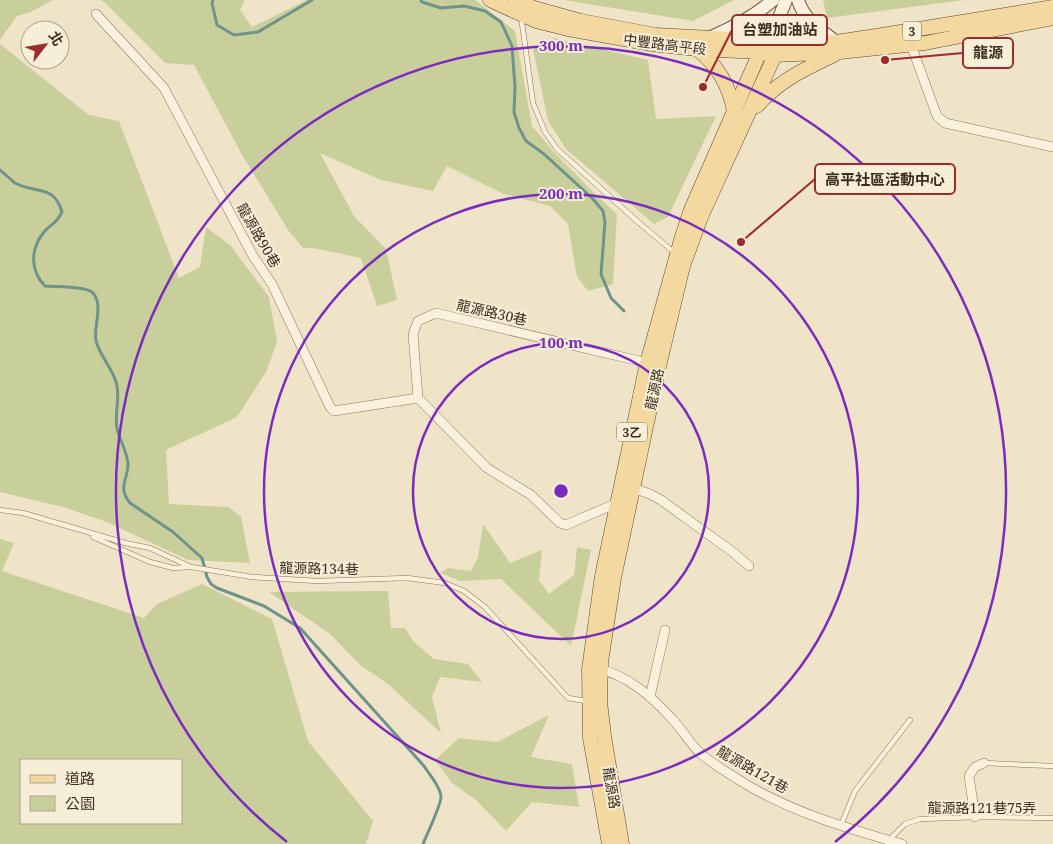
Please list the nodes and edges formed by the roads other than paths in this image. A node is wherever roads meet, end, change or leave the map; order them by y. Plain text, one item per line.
1 (490, 0) edge
2 (516, 0) edge
3 (773, 0) edge
4 (786, 0) edge
5 (798, 0) edge
6 (1053, 7) edge
7 (96, 14) dead end
8 (521, 15) junction
9 (1053, 18) edge
10 (708, 38) junction
11 (910, 38) junction
12 (770, 40) junction
13 (838, 47) junction
14 (698, 49) junction
15 (760, 52) junction
16 (775, 55) junction
17 (734, 111) junction
18 (747, 118) junction
19 (1053, 147) edge
20 (677, 254) junction
21 (653, 364) junction
22 (418, 398) junction
23 (627, 486) junction
24 (617, 503) junction
25 (0, 510) edge
26 (76, 529) junction
27 (749, 566) dead end
28 (194, 567) junction
29 (665, 630) dead end
30 (594, 669) junction
31 (650, 697) junction
32 (595, 702) junction
33 (910, 720) dead end
34 (984, 763) joint
35 (1053, 766) edge
36 (975, 817) junction
37 (1053, 818) edge
38 (840, 826) junction
39 (889, 840) junction
40 (609, 844) edge
41 (622, 844) edge
42 (902, 844) edge

1 - 8 main road, 中豐路高平段 / 3
2 - 10 main road, 中豐路高平段 / 3
3 - 10 street
4 - 12 street
5 - 13 street
6 - 11 main road, 中豐路高平段 / 3
7 - 22 street, 龍源路90巷
8 - 14 main road, 中豐路高平段 / 3
8 - 20 lane
9 - 11 main road, 中豐路高平段 / 3
10 - 12 main road, 中豐路高平段 / 3
11 - 13 main road, 中豐路高平段 / 3
11 - 19 street
12 - 13 main road, 中豐路高平段 / 3
12 - 15 main road, 3乙
12 - 16 main road
13 - 16 main road, 中豐路高平段 / 3
13 - 18 main road
14 - 15 main road, 中豐路高平段 / 3
14 - 17 main road
15 - 16 main road, 中豐路高平段 / 3
15 - 17 main road, 3乙
16 - 18 main road, 龍源路 / 3乙
17 - 20 main road, 3乙
18 - 21 main road, 龍源路 / 3乙
20 - 21 main road, 3乙
21 - 22 street, 龍源路30巷
21 - 23 main road, 3乙
22 - 24 street
23 - 24 main road, 3乙
23 - 27 street
23 - 30 main road, 3乙
24 - 30 main road, 3乙
25 - 26 lane, 龍源路134巷
26 - 28 lane, 龍源路134巷
26 - 28 lane
28 - 32 lane, 龍源路134巷
29 - 31 street
30 - 31 street, 龍源路121巷
30 - 32 main road, 3乙
31 - 38 street, 龍源路121巷
32 - 40 main road, 3乙
32 - 41 main road, 龍源路 / 3乙
33 - 38 lane
34 - 35 lane
34 - 36 street
36 - 37 lane, 龍源路121巷75弄
36 - 39 lane, 龍源路121巷75弄
38 - 39 street, 龍源路121巷
39 - 42 street, 龍源路121巷

